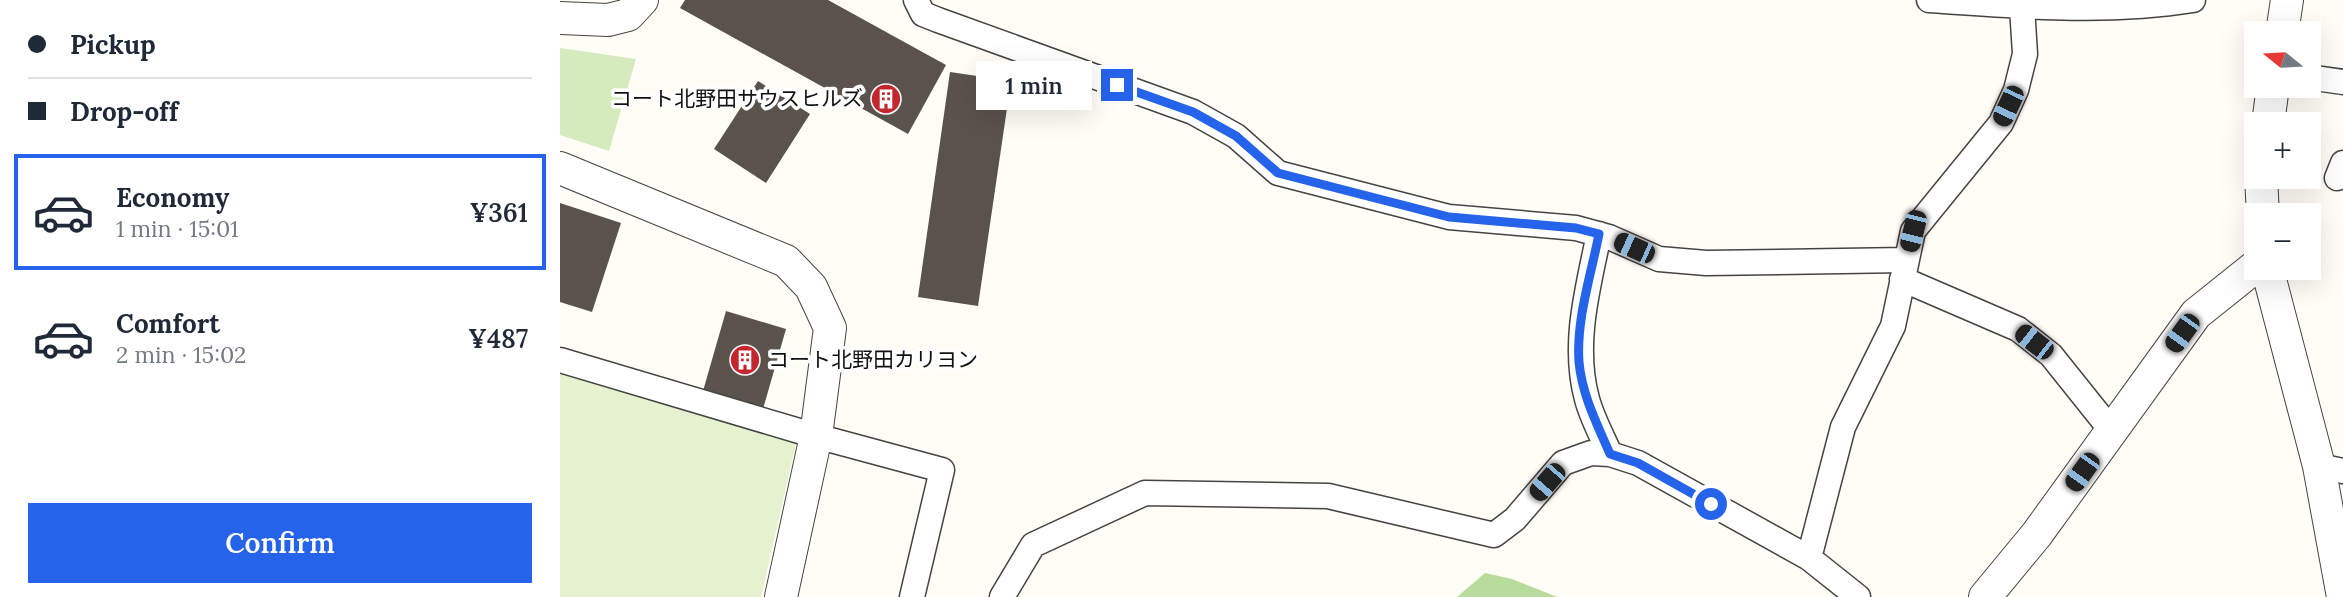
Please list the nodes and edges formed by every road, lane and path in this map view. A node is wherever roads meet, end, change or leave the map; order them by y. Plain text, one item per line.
1 (642, 0) edge
2 (916, 0) edge
3 (1929, 0) edge
4 (2193, 0) edge
5 (2287, 0) edge
6 (2022, 7) junction
7 (560, 18) edge
8 (2283, 21) edge
9 (2321, 79) edge
10 (2343, 82) edge
11 (560, 169) edge
12 (1599, 234) junction
13 (1903, 270) junction
14 (2244, 276) edge
15 (2271, 280) edge
16 (560, 360) edge
17 (2111, 430) junction
18 (816, 436) junction
19 (1610, 454) junction
20 (2331, 468) edge
21 (1809, 558) junction
22 (781, 597) edge
23 (912, 597) edge
24 (1002, 597) edge
25 (1858, 597) edge
26 (1985, 597) edge
27 (2343, 597) edge

1 - 7 street
2 - 12 street
3 - 6 street
4 - 6 street
5 - 8 street
6 - 13 street
9 - 10 street
11 - 18 street
12 - 13 street
12 - 19 street
13 - 17 street
13 - 21 street
14 - 17 street
15 - 20 street
16 - 18 street
17 - 26 street
18 - 22 street
18 - 23 street
19 - 21 street
19 - 24 street
20 - 27 street
21 - 25 street

